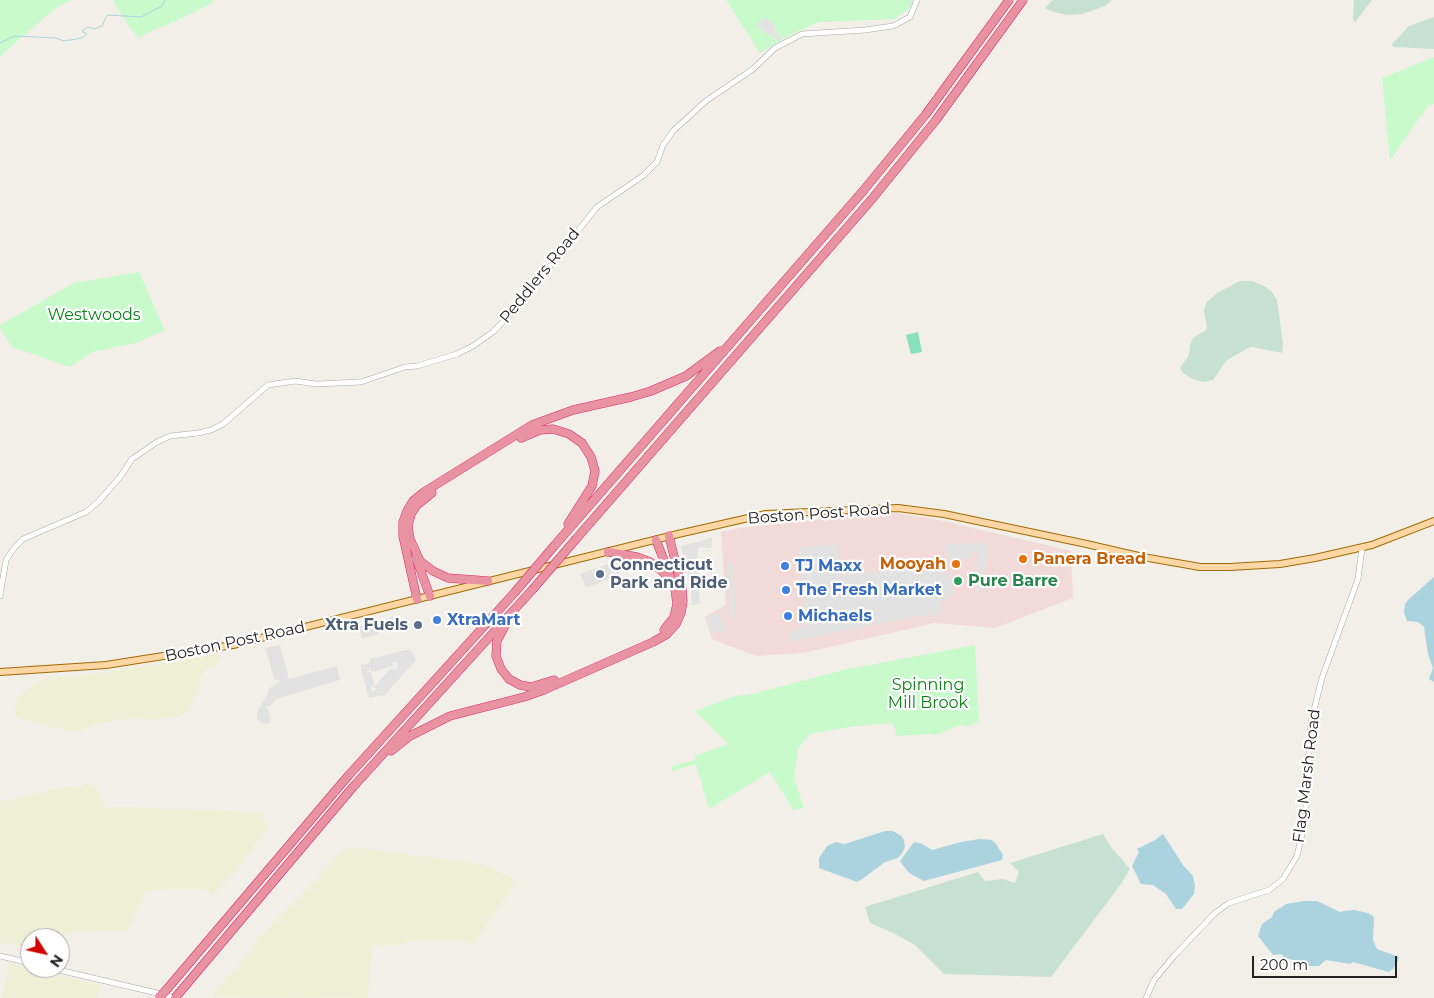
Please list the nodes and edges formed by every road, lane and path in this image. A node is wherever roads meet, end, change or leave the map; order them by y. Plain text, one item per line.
1 (917, 0) edge
2 (1009, 0) edge
3 (1023, 0) edge
4 (733, 340) junction
5 (1434, 521) edge
6 (669, 536) junction
7 (410, 539) junction
8 (656, 540) junction
9 (554, 546) junction
10 (1362, 548) junction
11 (608, 552) junction
12 (488, 581) junction
13 (533, 589) junction
14 (675, 589) junction
15 (0, 596) edge
16 (430, 596) junction
17 (418, 599) junction
18 (0, 672) edge
19 (353, 787) junction
20 (0, 956) edge
21 (20, 961) edge
22 (70, 972) edge
23 (178, 996) edge
24 (159, 998) edge
25 (1146, 998) edge

1 - 15 street, Peddlers Road
2 - 4 highway
3 - 13 highway, bridge
4 - 9 highway
4 - 17 highway
5 - 10 main road, Boston Post Road
6 - 8 main road, Boston Post Road
6 - 10 main road, Boston Post Road
6 - 19 highway
7 - 9 highway
7 - 12 highway
7 - 16 highway
8 - 11 main road, Boston Post Road
8 - 14 highway
9 - 24 highway, bridge
10 - 25 street, Flag Marsh Road
11 - 12 main road, Boston Post Road
11 - 14 highway
12 - 16 main road, Boston Post Road
13 - 14 highway
13 - 19 highway
16 - 17 main road, Boston Post Road
17 - 18 main road, Boston Post Road
19 - 23 highway
20 - 21 street
22 - 23 street

